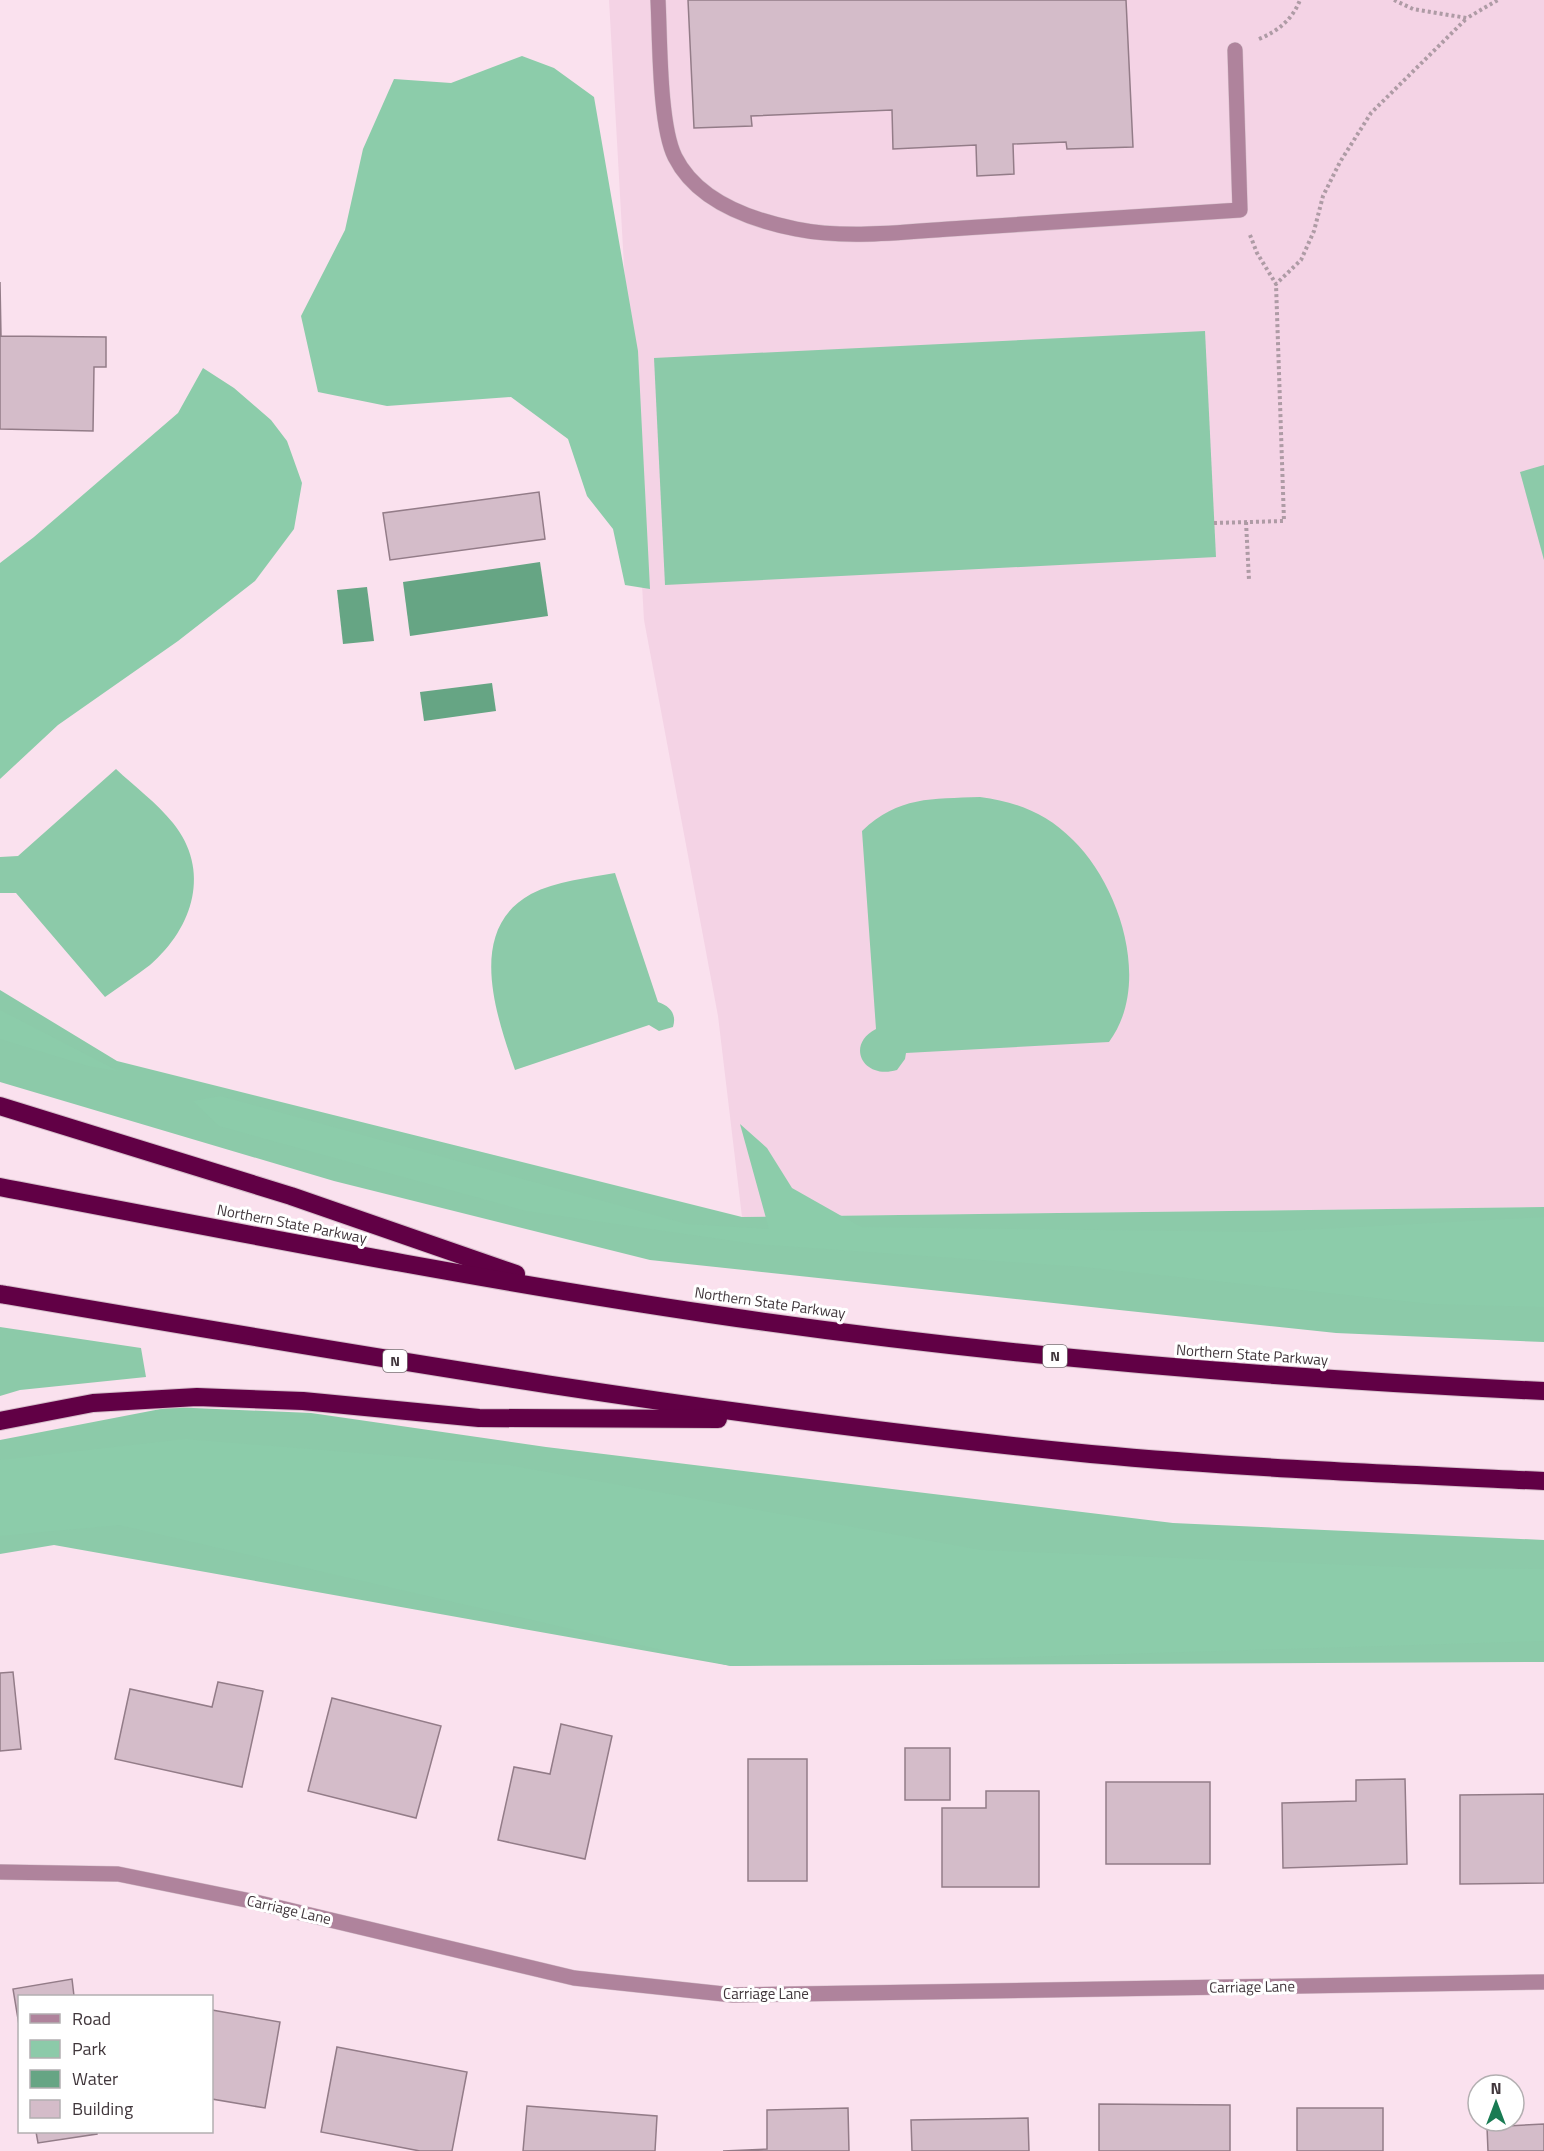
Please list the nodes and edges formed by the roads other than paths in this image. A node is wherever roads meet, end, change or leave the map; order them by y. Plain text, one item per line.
1 (658, 0) edge
2 (1235, 50) road end
3 (0, 1106) edge
4 (0, 1187) edge
5 (569, 1292) junction
6 (0, 1294) edge
7 (1544, 1390) edge
8 (790, 1419) junction
9 (0, 1421) edge
10 (1544, 1481) edge
11 (0, 1872) edge
12 (1544, 1982) edge

1 - 2 street
3 - 5 highway
4 - 5 highway, Northern State Parkway / N
5 - 7 highway, Northern State Parkway / N
6 - 8 highway, N
8 - 9 highway
8 - 10 highway, N
11 - 12 street, Carriage Lane

